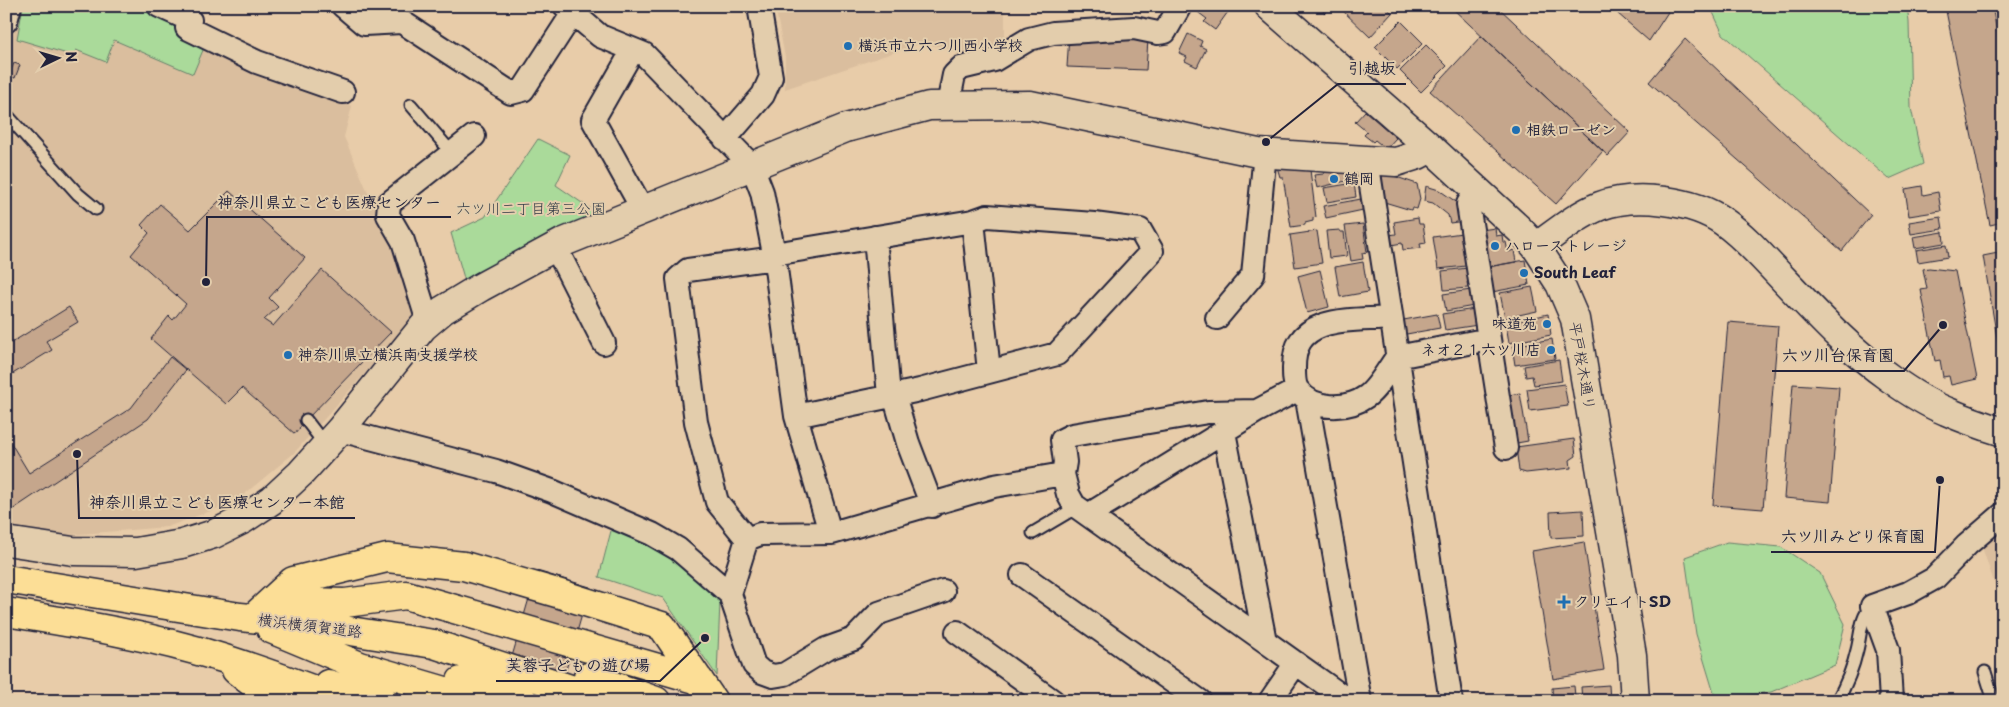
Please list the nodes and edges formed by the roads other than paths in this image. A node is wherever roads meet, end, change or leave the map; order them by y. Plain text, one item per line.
1 (10, 6) edge
2 (159, 6) edge
3 (343, 6) edge
4 (759, 6) edge
5 (1180, 6) edge
6 (1270, 6) edge
7 (569, 10) edge
8 (6, 21) edge
9 (633, 50) junction
10 (343, 92) dead end
11 (411, 105) dead end
12 (948, 105) junction
13 (6, 114) edge
14 (474, 136) dead end
15 (726, 138) junction
16 (1432, 148) junction
17 (452, 153) junction
18 (1265, 153) junction
19 (1367, 160) junction
20 (752, 166) junction
21 (1477, 189) junction
22 (96, 209) dead end
23 (643, 210) junction
24 (973, 221) junction
25 (875, 237) junction
26 (555, 246) junction
27 (1536, 247) junction
28 (775, 256) junction
29 (1217, 318) dead end
30 (1391, 318) junction
31 (428, 322) junction
32 (1489, 339) junction
33 (604, 343) dead end
34 (1397, 357) junction
35 (989, 371) junction
36 (1302, 394) junction
37 (892, 396) junction
38 (1257, 411) junction
39 (796, 416) junction
40 (306, 420) dead end
41 (1224, 432) junction
42 (2003, 432) edge
43 (333, 438) junction
44 (1506, 448) dead end
45 (1063, 474) junction
46 (932, 506) junction
47 (1083, 511) junction
48 (2003, 514) edge
49 (830, 532) junction
50 (1033, 534) dead end
51 (746, 538) junction
52 (6, 542) edge
53 (1022, 575) dead end
54 (6, 579) edge
55 (943, 590) dead end
56 (730, 594) junction
57 (1872, 606) junction
58 (262, 607) junction
59 (6, 612) edge
60 (292, 622) junction
61 (956, 632) dead end
62 (1265, 641) junction
63 (347, 643) junction
64 (222, 658) junction
65 (1296, 663) junction
66 (268, 670) junction
67 (1985, 672) dead end
68 (694, 677) edge
69 (275, 701) edge
70 (315, 701) edge
71 (344, 701) edge
72 (384, 701) edge
73 (417, 701) edge
74 (479, 701) edge
75 (523, 701) edge
76 (565, 701) edge
77 (607, 701) edge
78 (656, 701) edge
79 (1053, 701) edge
80 (1200, 701) edge
81 (1270, 701) edge
82 (1349, 701) edge
83 (1360, 701) edge
84 (1451, 701) edge
85 (1635, 701) edge
86 (1837, 701) edge
87 (1891, 701) edge
88 (1994, 701) edge

1 - 8 street
2 - 10 street
3 - 7 street
4 - 15 street
5 - 12 street
6 - 16 street, 平戸桜木通り
7 - 9 street
9 - 15 street
9 - 23 street
11 - 17 lane
12 - 18 street
12 - 20 street
13 - 22 lane
14 - 17 street
15 - 20 street
16 - 19 street
16 - 21 street, 平戸桜木通り
17 - 31 street
18 - 19 street
18 - 29 street
19 - 30 street
20 - 23 street
20 - 28 street
21 - 27 street, 平戸桜木通り
21 - 32 street
23 - 26 street
24 - 25 street
24 - 35 street
24 - 35 street
25 - 28 street
25 - 37 street
26 - 31 street
26 - 33 street
27 - 42 street
27 - 85 street, 平戸桜木通り
28 - 39 street
28 - 51 street
30 - 34 street
30 - 36 street
31 - 43 street
32 - 34 street
32 - 44 street
34 - 36 street
34 - 84 street
35 - 37 street
36 - 38 street
36 - 83 street
37 - 39 street
37 - 46 street
38 - 41 street
38 - 45 street
39 - 49 street
40 - 43 lane
41 - 47 street
41 - 62 street
43 - 52 street
43 - 56 street
45 - 46 street
45 - 47 street
46 - 49 street
47 - 50 lane
47 - 62 street
48 - 57 street
49 - 51 street
51 - 56 street
53 - 80 street
54 - 58 highway, 横浜横須賀道路
55 - 56 street
57 - 86 lane
57 - 87 street
58 - 60 highway, 横浜横須賀道路
58 - 68 highway
58 - 68 highway
58 - 68 highway
58 - 74 highway
58 - 78 highway
59 - 64 highway
60 - 63 highway
60 - 77 highway, 横浜横須賀道路
61 - 79 street
62 - 65 street
63 - 75 highway
63 - 76 highway
64 - 66 highway
64 - 69 highway
65 - 81 street
65 - 82 street
66 - 70 highway
66 - 71 highway
66 - 72 highway
66 - 73 highway
67 - 88 lane

